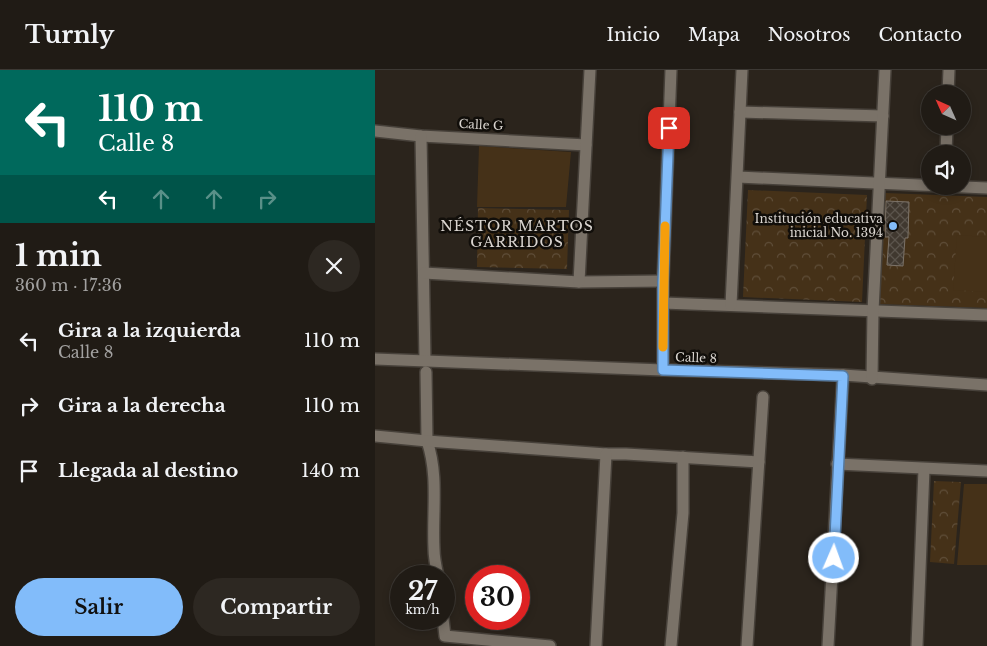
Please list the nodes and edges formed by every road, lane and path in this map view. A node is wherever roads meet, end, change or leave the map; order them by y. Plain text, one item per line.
1 (590, 70) edge
2 (671, 70) edge
3 (742, 70) edge
4 (885, 70) edge
5 (949, 70) edge
6 (948, 85) edge
7 (740, 112) junction
8 (883, 116) junction
9 (375, 131) edge
10 (421, 136) junction
11 (586, 145) junction
12 (737, 178) junction
13 (879, 184) junction
14 (921, 186) edge
15 (971, 188) edge
16 (987, 188) edge
17 (423, 273) junction
18 (579, 282) junction
19 (663, 282) junction
20 (663, 303) junction
21 (731, 305) junction
22 (873, 311) junction
23 (987, 315) edge
24 (375, 359) edge
25 (425, 367) junction
26 (663, 370) junction
27 (843, 376) junction
28 (872, 379) junction
29 (987, 385) edge
30 (763, 397) dead end
31 (375, 436) edge
32 (427, 441) junction
33 (606, 454) junction
34 (683, 457) junction
35 (759, 462) junction
36 (837, 464) junction
37 (924, 469) junction
38 (987, 471) edge
39 (436, 565) edge
40 (444, 630) edge
41 (549, 646) edge
42 (596, 646) edge
43 (671, 646) edge
44 (747, 646) edge
45 (828, 646) edge
46 (917, 646) edge

1 - 11 street
2 - 19 street
3 - 7 street
4 - 8 street
5 - 6 street
7 - 8 street
7 - 12 street
8 - 13 street
9 - 10 street, Calle G
10 - 11 street, Calle G
10 - 17 street
11 - 18 street
12 - 13 street
12 - 21 street
13 - 14 street
13 - 22 street
15 - 16 street
17 - 18 street
17 - 25 street
18 - 19 street
19 - 20 street
20 - 21 street
20 - 26 street
21 - 22 street
22 - 23 street
22 - 28 street
24 - 25 street, Calle 8
25 - 26 street, Calle 8
25 - 32 street
26 - 27 street, Calle 8
27 - 28 street, Calle 8
27 - 36 street
28 - 29 street, Calle 8
30 - 35 street
31 - 32 street
32 - 33 street
32 - 39 street
33 - 34 street
33 - 42 street
34 - 35 street
34 - 43 street
35 - 44 street
36 - 37 street
36 - 45 street
37 - 38 street
37 - 46 street
40 - 41 street

